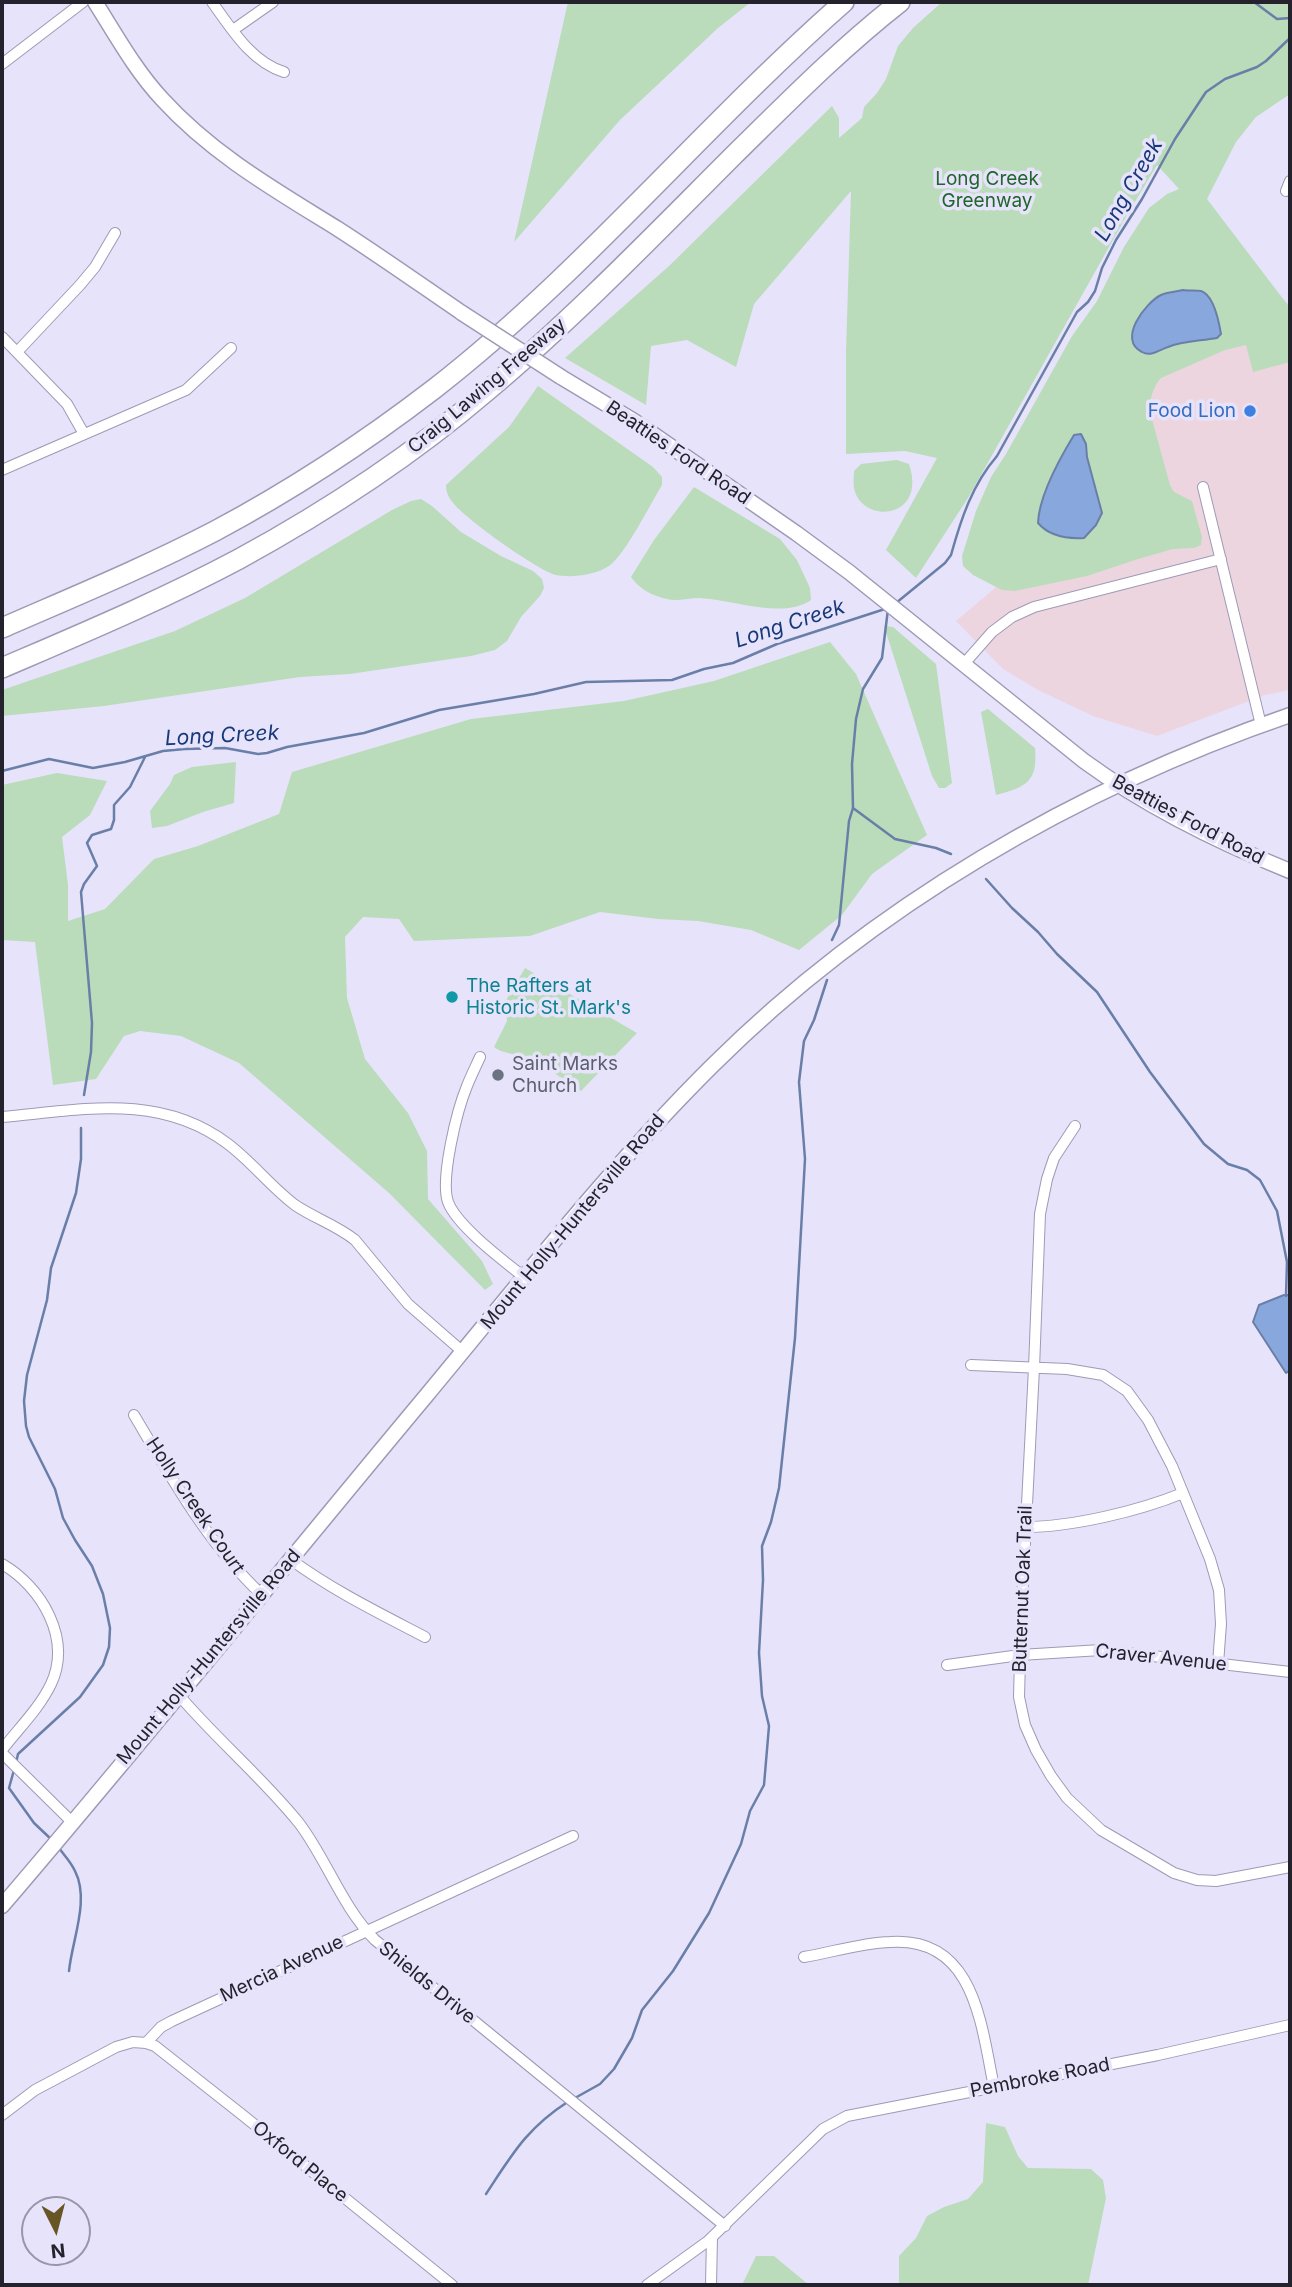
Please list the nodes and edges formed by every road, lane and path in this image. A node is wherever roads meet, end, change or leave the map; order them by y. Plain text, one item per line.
1 (83, 2) edge
2 (95, 2) edge
3 (212, 2) edge
4 (273, 2) edge
5 (844, 2) edge
6 (900, 2) edge
7 (233, 30) junction
8 (2, 64) edge
9 (284, 72) dead end
10 (115, 233) dead end
11 (2, 337) edge
12 (231, 348) dead end
13 (17, 352) junction
14 (84, 434) junction
15 (2, 470) edge
16 (1203, 487) dead end
17 (1221, 559) junction
18 (2, 628) edge
19 (963, 665) junction
20 (2, 668) edge
21 (1290, 715) edge
22 (1261, 725) junction
23 (1117, 785) junction
24 (1290, 871) edge
25 (480, 1057) dead end
26 (2, 1117) edge
27 (1074, 1126) dead end
28 (524, 1277) junction
29 (463, 1352) junction
30 (971, 1365) dead end
31 (1034, 1368) junction
32 (134, 1415) dead end
33 (1183, 1493) junction
34 (1025, 1527) junction
35 (290, 1559) junction
36 (2, 1564) edge
37 (261, 1594) junction
38 (425, 1637) dead end
39 (1020, 1655) junction
40 (1218, 1664) junction
41 (947, 1665) dead end
42 (1290, 1672) edge
43 (178, 1694) junction
44 (2, 1752) edge
45 (72, 1822) junction
46 (573, 1836) dead end
47 (1290, 1867) edge
48 (2, 1906) edge
49 (365, 1931) junction
50 (804, 1956) dead end
51 (1290, 2025) edge
52 (146, 2043) junction
53 (994, 2087) junction
54 (2, 2115) edge
55 (724, 2226) junction
56 (712, 2237) junction
57 (452, 2285) edge
58 (647, 2285) edge
59 (711, 2285) edge

1 - 8 street
2 - 19 main road, Beatties Ford Road, bridge
3 - 7 street
4 - 7 street
5 - 18 highway, Craig Lawing Freeway
6 - 20 highway, Craig Lawing Freeway
7 - 9 street
10 - 13 street
11 - 13 street
12 - 14 street
13 - 14 street
14 - 15 street
16 - 17 street
17 - 19 street
17 - 22 street
19 - 23 main road, Beatties Ford Road
21 - 22 main road, Mount Holly-Huntersville Road
22 - 23 main road, Mount Holly-Huntersville Road
23 - 24 main road, Beatties Ford Road
23 - 28 main road, Mount Holly-Huntersville Road
25 - 28 street
26 - 29 street
27 - 31 street, Butternut Oak Trail
28 - 29 main road, Mount Holly-Huntersville Road
29 - 35 main road, Mount Holly-Huntersville Road
30 - 31 street
31 - 33 street
31 - 34 street, Butternut Oak Trail
32 - 37 street, Holly Creek Court
33 - 34 street
33 - 40 street
34 - 39 street, Butternut Oak Trail
35 - 37 main road, Mount Holly-Huntersville Road
35 - 38 street
36 - 44 street
37 - 43 main road, Mount Holly-Huntersville Road
39 - 40 street, Craver Avenue
39 - 41 street, Craver Avenue
39 - 47 street, Butternut Oak Trail
40 - 42 street, Craver Avenue
43 - 45 main road, Mount Holly-Huntersville Road
43 - 49 street, Shields Drive
44 - 45 street
45 - 48 main road, Mount Holly-Huntersville Road
46 - 49 street, Mercia Avenue
49 - 52 street, Mercia Avenue
49 - 55 street, Shields Drive
50 - 53 street
51 - 53 street, Pembroke Road
52 - 54 street, Mercia Avenue
52 - 57 street, Oxford Place
53 - 55 street, Pembroke Road
55 - 56 street, Pembroke Road
56 - 58 street, Pembroke Road
56 - 59 street

